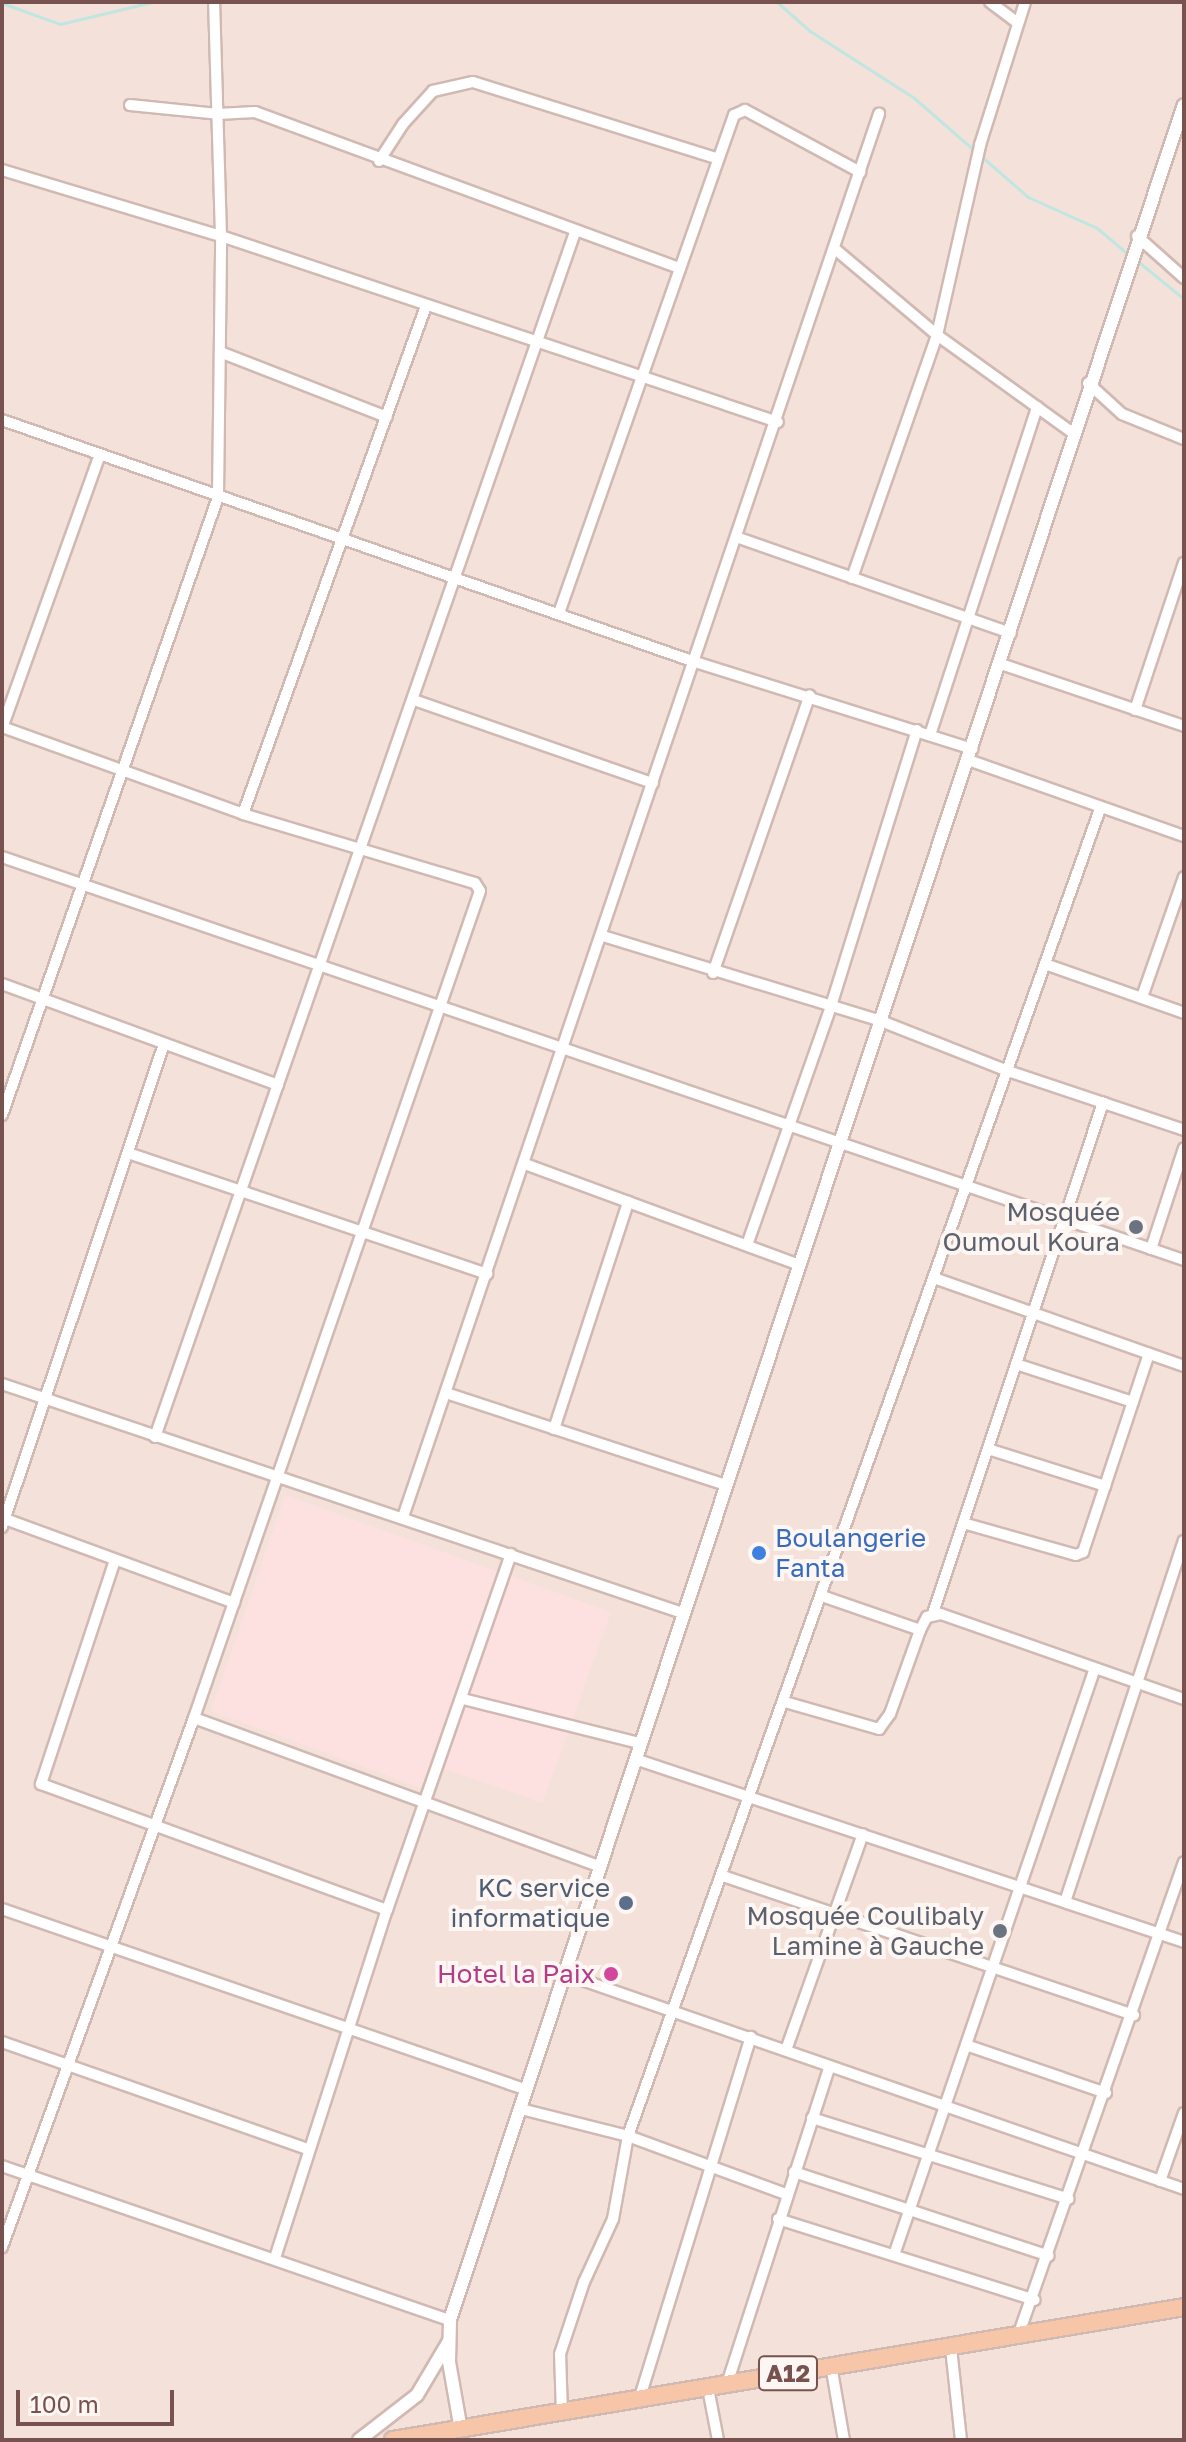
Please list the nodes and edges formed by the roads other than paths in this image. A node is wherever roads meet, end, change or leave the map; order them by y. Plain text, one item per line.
1 (214, 2) edge
2 (990, 2) edge
3 (1025, 2) edge
4 (1017, 22) junction
5 (130, 105) dead end
6 (1184, 106) edge
7 (218, 114) junction
8 (879, 114) dead end
9 (718, 159) junction
10 (379, 161) junction
11 (2, 170) edge
12 (860, 172) junction
13 (575, 232) junction
14 (221, 236) junction
15 (1137, 236) junction
16 (835, 249) junction
17 (680, 268) junction
18 (1184, 278) edge
19 (426, 306) junction
20 (937, 335) junction
21 (539, 342) junction
22 (220, 352) junction
23 (642, 377) junction
24 (1088, 383) junction
25 (1037, 407) junction
26 (387, 417) junction
27 (2, 420) edge
28 (778, 422) junction
29 (1073, 433) junction
30 (1184, 439) edge
31 (100, 455) junction
32 (218, 497) junction
33 (345, 537) junction
34 (739, 538) junction
35 (1184, 563) edge
36 (458, 577) junction
37 (852, 578) junction
38 (559, 613) junction
39 (968, 618) junction
40 (1011, 633) junction
41 (692, 661) junction
42 (1001, 664) junction
43 (810, 695) junction
44 (414, 700) junction
45 (1135, 710) junction
46 (1184, 726) edge
47 (2, 728) edge
48 (917, 730) junction
49 (930, 735) junction
50 (970, 755) junction
51 (124, 771) junction
52 (653, 783) junction
53 (1100, 809) junction
54 (243, 814) junction
55 (1184, 836) edge
56 (361, 851) junction
57 (2, 857) edge
58 (1184, 877) edge
59 (85, 887) junction
60 (603, 936) junction
61 (1045, 964) junction
62 (320, 968) junction
63 (713, 973) junction
64 (2, 984) edge
65 (43, 997) junction
66 (1142, 997) junction
67 (440, 1005) junction
68 (831, 1006) junction
69 (1184, 1013) edge
70 (881, 1021) junction
71 (164, 1044) junction
72 (565, 1048) junction
73 (1008, 1071) junction
74 (278, 1085) junction
75 (1103, 1103) junction
76 (3, 1108) edge
77 (789, 1128) junction
78 (1184, 1130) edge
79 (838, 1145) junction
80 (1184, 1148) edge
81 (131, 1154) junction
82 (525, 1164) junction
83 (967, 1187) junction
84 (241, 1190) junction
85 (628, 1202) junction
86 (1063, 1219) junction
87 (362, 1232) junction
88 (747, 1245) junction
89 (1151, 1249) junction
90 (1184, 1260) edge
91 (797, 1264) junction
92 (487, 1274) junction
93 (934, 1278) junction
94 (1033, 1314) junction
95 (1149, 1354) junction
96 (1016, 1364) junction
97 (1184, 1366) edge
98 (2, 1384) edge
99 (446, 1393) junction
100 (45, 1399) junction
101 (1133, 1402) junction
102 (554, 1429) junction
103 (155, 1437) junction
104 (988, 1449) junction
105 (278, 1474) junction
106 (723, 1484) junction
107 (1105, 1486) junction
108 (403, 1517) junction
109 (3, 1523) edge
110 (963, 1523) junction
111 (1184, 1541) edge
112 (511, 1554) junction
113 (115, 1560) junction
114 (822, 1596) junction
115 (234, 1603) junction
116 (683, 1613) junction
117 (933, 1613) junction
118 (920, 1630) junction
119 (1095, 1668) junction
120 (1137, 1683) junction
121 (463, 1699) junction
122 (1184, 1699) edge
123 (785, 1702) junction
124 (194, 1718) junction
125 (640, 1743) junction
126 (635, 1759) junction
127 (751, 1797) junction
128 (426, 1803) junction
129 (156, 1822) junction
130 (863, 1834) junction
131 (1184, 1862) edge
132 (598, 1866) junction
133 (723, 1876) junction
134 (1020, 1887) junction
135 (1065, 1902) junction
136 (2, 1909) edge
137 (387, 1910) junction
138 (834, 1914) junction
139 (1162, 1934) junction
140 (1184, 1942) edge
141 (111, 1946) junction
142 (993, 1967) junction
143 (562, 1973) junction
144 (675, 2011) junction
145 (1134, 2015) junction
146 (348, 2028) junction
147 (751, 2037) junction
148 (2, 2042) edge
149 (966, 2045) junction
150 (786, 2050) junction
151 (66, 2064) junction
152 (830, 2066) junction
153 (527, 2090) junction
154 (1106, 2093) junction
155 (945, 2106) junction
156 (521, 2109) junction
157 (1184, 2113) edge
158 (812, 2118) junction
159 (628, 2136) junction
160 (307, 2149) junction
161 (930, 2151) junction
162 (1084, 2154) junction
163 (2, 2166) edge
164 (709, 2167) junction
165 (794, 2172) junction
166 (27, 2175) junction
167 (1160, 2181) junction
168 (1184, 2189) edge
169 (786, 2194) junction
170 (1069, 2199) junction
171 (910, 2209) junction
172 (778, 2219) junction
173 (2, 2247) edge
174 (894, 2255) junction
175 (1049, 2256) junction
176 (275, 2258) junction
177 (1035, 2300) junction
178 (1184, 2307) edge
179 (450, 2320) junction
180 (1017, 2338) junction
181 (450, 2339) junction
182 (951, 2348) junction
183 (831, 2365) junction
184 (727, 2384) junction
185 (708, 2388) junction
186 (640, 2397) junction
187 (562, 2413) junction
188 (461, 2430) junction
189 (359, 2440) edge
190 (393, 2440) edge
191 (718, 2440) edge
192 (844, 2440) edge
193 (961, 2440) edge

1 - 7 street
2 - 4 street
3 - 4 street
4 - 20 street
5 - 7 street
6 - 15 street
7 - 10 street
7 - 14 street
8 - 12 street
9 - 10 street
9 - 12 street
9 - 17 street
10 - 13 street
11 - 14 street
12 - 16 street
13 - 17 street
13 - 21 street
14 - 19 street
14 - 22 street
15 - 18 street
15 - 24 street
16 - 20 street
16 - 28 street
17 - 23 street
19 - 21 street
19 - 26 street
20 - 25 street
20 - 37 street
21 - 23 street
21 - 36 street
22 - 26 street
22 - 32 street
23 - 28 street
23 - 38 street
24 - 29 street
24 - 30 street
25 - 29 street
25 - 39 street
26 - 33 street
27 - 31 street
28 - 34 street
29 - 40 street
31 - 32 street
31 - 47 street
32 - 33 street
32 - 51 street
33 - 36 street
33 - 54 street
34 - 37 street
34 - 41 street
35 - 45 street
36 - 38 street
36 - 44 street
37 - 39 street
38 - 41 street
39 - 40 street
39 - 49 street
40 - 42 street
41 - 43 street
41 - 52 street
42 - 45 street
42 - 50 street
43 - 48 street
43 - 63 street
44 - 52 street
44 - 56 street
45 - 46 street
47 - 51 street
48 - 49 street
48 - 68 street
49 - 50 street
50 - 53 street
50 - 70 street
51 - 54 street
51 - 59 street
52 - 60 street
53 - 55 street
53 - 61 street
54 - 56 street
56 - 62 street
56 - 67 street
57 - 59 street
58 - 66 street
59 - 62 street
59 - 65 street
60 - 63 street
60 - 72 street
61 - 66 street
61 - 73 street
62 - 67 street
62 - 74 street
63 - 68 street
64 - 65 street
65 - 71 street
65 - 76 street
66 - 69 street
67 - 72 street
67 - 87 street
68 - 70 street
68 - 77 street
70 - 73 street
70 - 79 street
71 - 74 street
71 - 81 street
72 - 77 street
72 - 82 street
73 - 75 street
73 - 83 street
74 - 84 street
75 - 78 street
75 - 86 street
77 - 79 street
77 - 88 street
79 - 83 street
79 - 91 street
80 - 89 street
81 - 84 street
81 - 100 street
82 - 85 street
82 - 92 street
83 - 86 street
83 - 93 street
84 - 87 street
84 - 103 street
85 - 88 street
85 - 102 street
86 - 89 street
86 - 94 street
87 - 92 street
87 - 105 street
88 - 91 street
89 - 90 street
91 - 106 street
92 - 99 street
93 - 94 street
93 - 114 street
94 - 95 street
94 - 96 street
95 - 97 street
95 - 101 street
96 - 101 street
96 - 104 street
98 - 100 street
99 - 102 street
99 - 108 street
100 - 103 street
100 - 109 street
101 - 107 street
102 - 106 street
103 - 105 street
104 - 107 street
104 - 110 street
105 - 108 street
105 - 115 street
106 - 116 street
107 - 110 street
108 - 112 street
109 - 113 street
110 - 117 street
111 - 120 street
112 - 116 street
112 - 121 street
113 - 115 street
113 - 129 street
114 - 118 street
114 - 123 street
115 - 124 street
116 - 125 street
117 - 118 street
117 - 119 street
118 - 123 street
119 - 120 street
119 - 134 street
120 - 122 street
120 - 135 street
121 - 125 street
121 - 128 street
123 - 127 street
124 - 128 street
124 - 129 street
125 - 126 street
126 - 127 street
126 - 132 street
127 - 130 street
127 - 133 street
128 - 132 street
128 - 137 street
129 - 137 street
129 - 141 street
130 - 134 street
130 - 138 street
131 - 139 street
132 - 143 street
133 - 138 street
133 - 144 street
134 - 135 street
134 - 142 street
135 - 139 street
136 - 141 street
137 - 146 street
138 - 142 street
138 - 150 street
139 - 140 street
139 - 145 street
141 - 146 street
141 - 151 street
142 - 145 street
142 - 149 street
143 - 144 street
143 - 153 street
144 - 147 street
144 - 159 street
145 - 154 street
146 - 153 street
146 - 160 street
147 - 150 street
147 - 164 street
148 - 151 street
149 - 154 street
149 - 155 street
150 - 152 street
151 - 160 street
151 - 166 street
152 - 155 street
152 - 158 street
153 - 156 street
154 - 162 street
155 - 161 street
155 - 162 street
156 - 159 street
156 - 179 street
157 - 167 street
158 - 161 street
158 - 165 street
159 - 164 street
159 - 187 street
160 - 176 street
161 - 170 street
161 - 171 street
162 - 167 street
162 - 170 street
163 - 166 street
164 - 169 street
164 - 186 street
165 - 169 street
165 - 171 street
166 - 173 street
166 - 176 street
167 - 168 street
169 - 172 street
170 - 175 street
171 - 174 street
171 - 175 street
172 - 174 street
172 - 184 street
174 - 177 street
175 - 177 street
176 - 179 street
177 - 180 street
178 - 180 main road, A12
179 - 181 street
180 - 182 main road, A12
181 - 188 street
181 - 189 street
182 - 183 main road, A12
182 - 193 street
183 - 184 main road, A12
183 - 192 street
184 - 185 main road, A12
185 - 186 main road, A12
185 - 191 street
186 - 187 main road, A12
187 - 188 main road, A12
188 - 190 main road, A12

